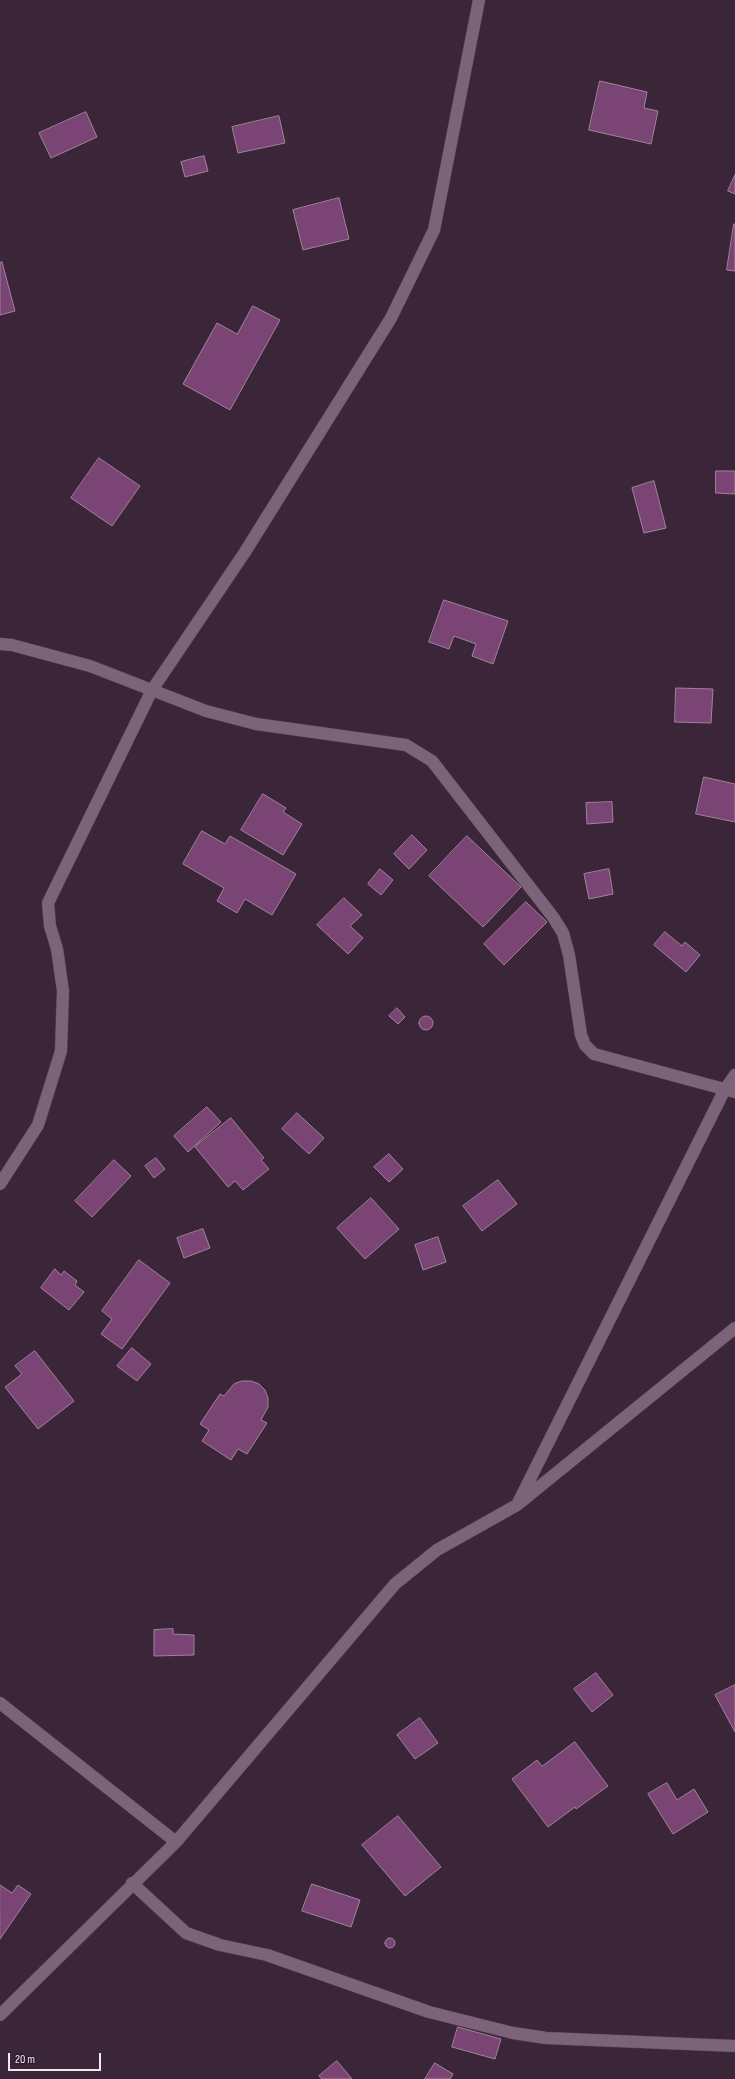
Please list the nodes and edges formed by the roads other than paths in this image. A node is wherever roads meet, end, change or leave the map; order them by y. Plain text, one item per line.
1 (479, 0) edge
2 (0, 644) edge
3 (152, 690) junction
4 (735, 1074) edge
5 (729, 1091) edge
6 (0, 1184) edge
7 (735, 1328) edge
8 (517, 1505) junction
9 (0, 1703) edge
10 (176, 1842) junction
11 (132, 1883) junction
12 (0, 2015) edge
13 (735, 2046) edge

1 - 3 street
2 - 3 street
3 - 5 street
3 - 6 street
4 - 5 street
5 - 8 street
7 - 8 street
8 - 10 street
9 - 10 street
10 - 11 street
11 - 12 street
11 - 13 street

